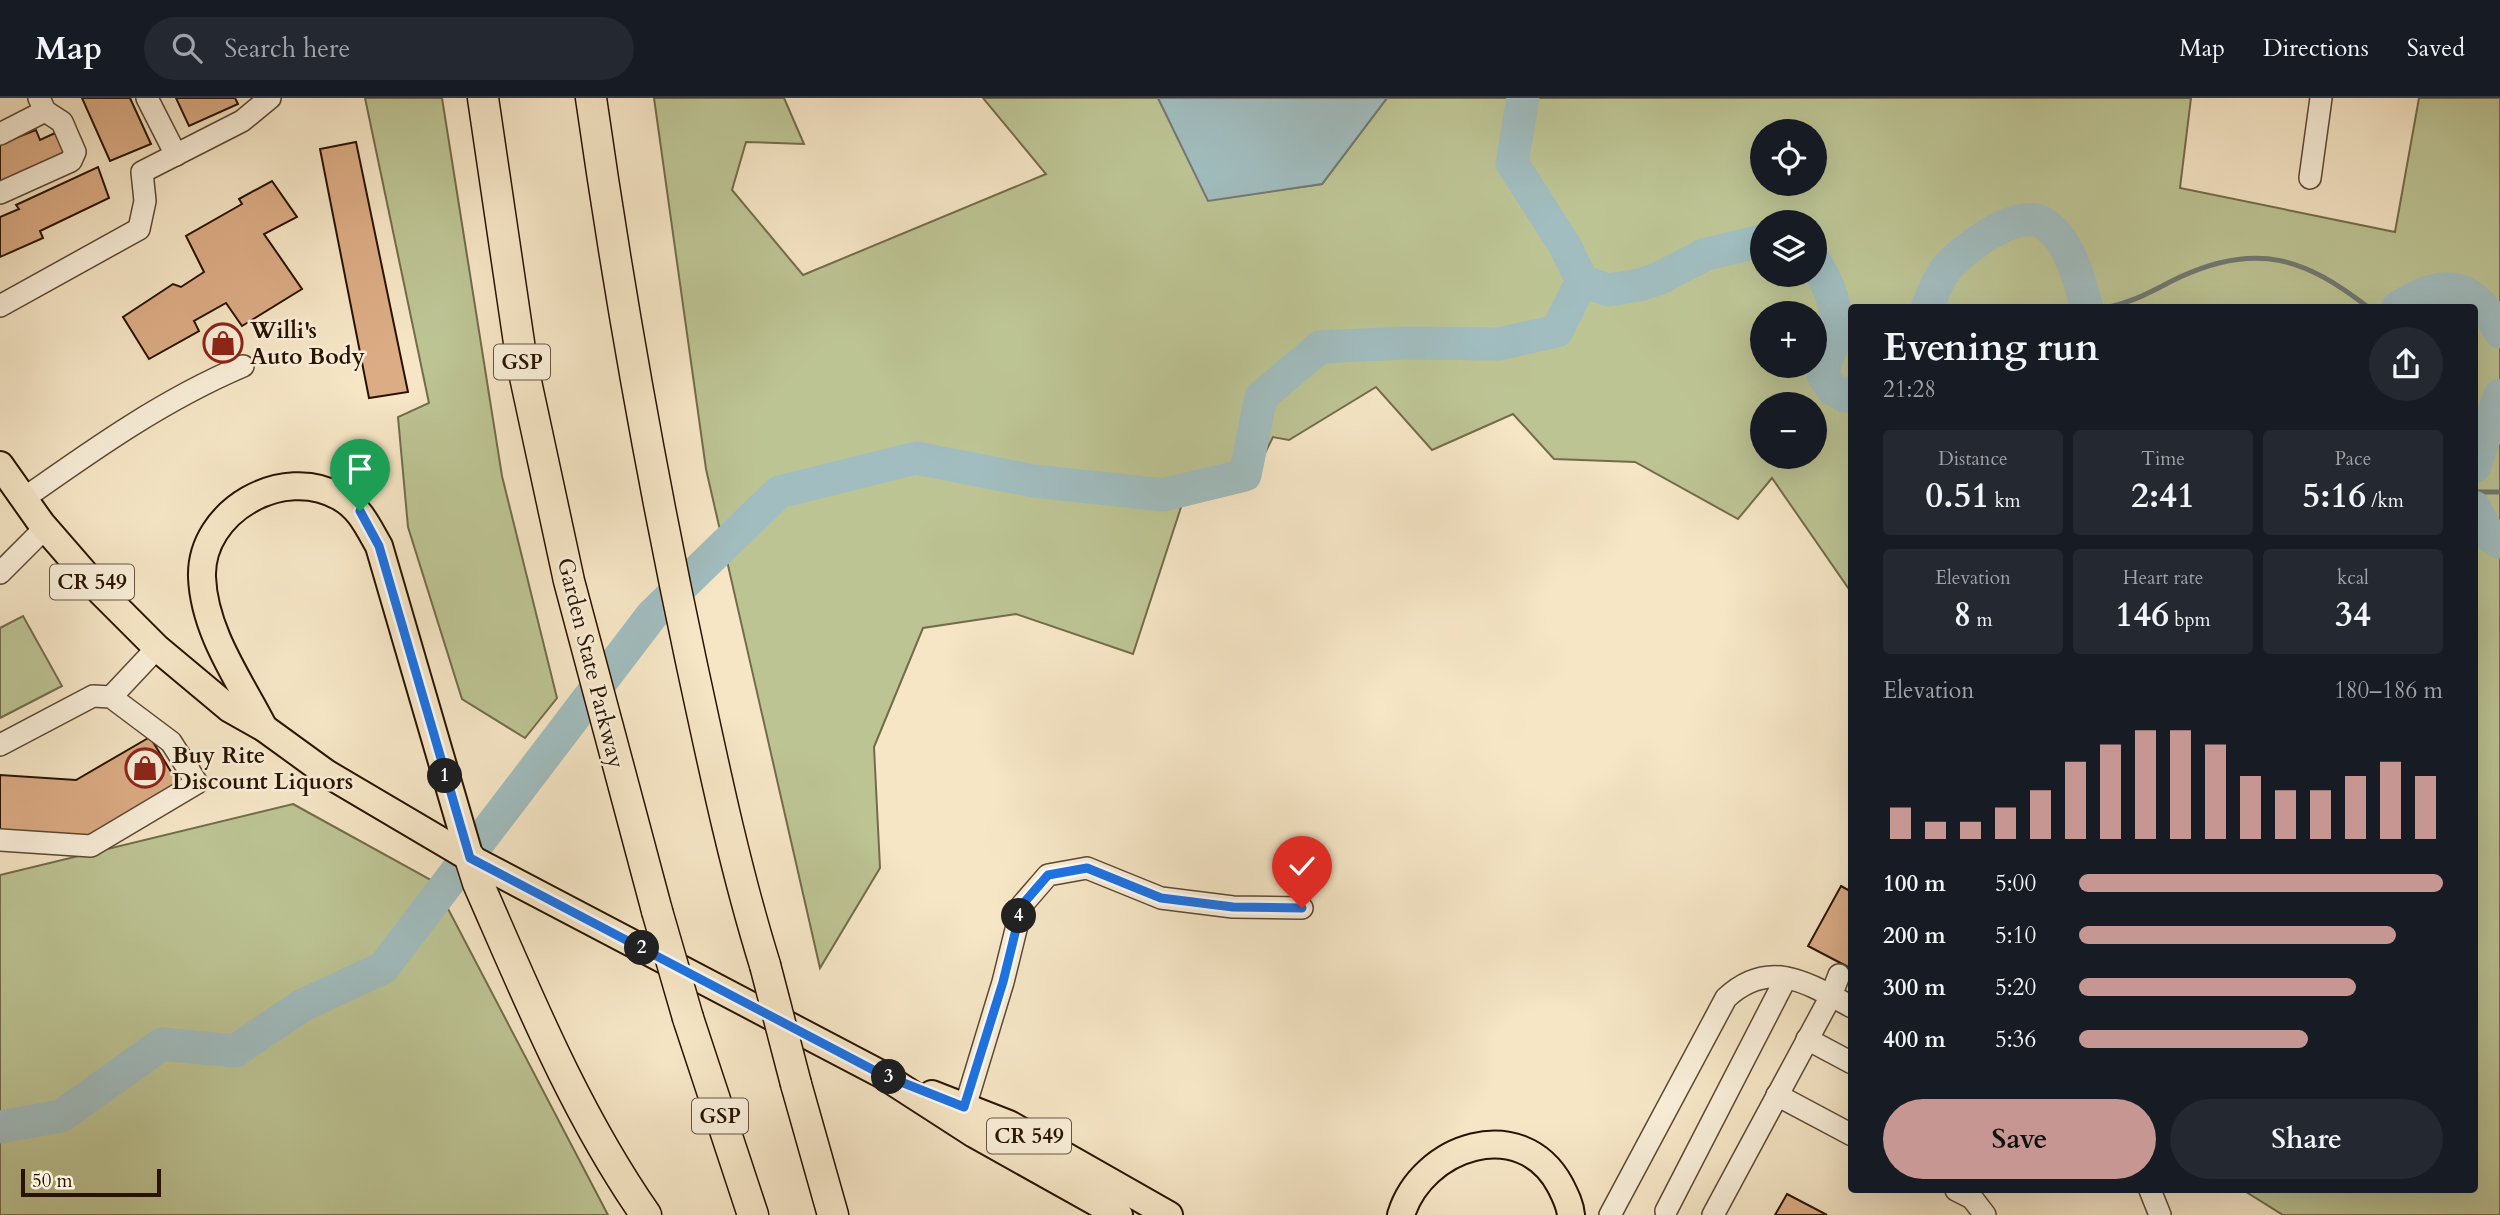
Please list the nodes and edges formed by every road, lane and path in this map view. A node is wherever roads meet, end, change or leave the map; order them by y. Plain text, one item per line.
1 (147, 98) edge
2 (270, 98) edge
3 (483, 98) edge
4 (591, 98) edge
5 (2321, 98) edge
6 (42, 105) edge
7 (0, 134) edge
8 (176, 155) junction
9 (2310, 178) dead end
10 (0, 193) edge
11 (0, 306) edge
12 (243, 366) dead end
13 (0, 465) edge
14 (23, 499) junction
15 (45, 528) junction
16 (0, 573) edge
17 (157, 648) junction
18 (111, 697) junction
19 (264, 728) junction
20 (0, 745) edge
21 (0, 840) edge
22 (479, 869) junction
23 (1302, 908) dead end
24 (1839, 975) dead end
25 (1786, 978) junction
26 (1830, 996) junction
27 (1848, 1005) edge
28 (1807, 1040) junction
29 (1848, 1061) edge
30 (881, 1074) junction
31 (1777, 1095) junction
32 (964, 1107) junction
33 (1848, 1133) edge
34 (1962, 1193) edge
35 (2151, 1193) edge
36 (1668, 1214) edge
37 (646, 1215) edge
38 (753, 1215) edge
39 (833, 1215) edge
40 (1119, 1215) edge
41 (1169, 1215) edge
42 (1401, 1215) edge
43 (1572, 1215) edge
44 (1610, 1215) edge
45 (1713, 1215) edge
46 (1985, 1215) edge
47 (2160, 1215) edge

1 - 8 street
2 - 8 street
3 - 38 highway, Garden State Parkway / GSP, bridge
4 - 39 highway, bridge
5 - 9 street
6 - 7 street
6 - 10 street
8 - 11 street
12 - 14 street
13 - 14 main road, CR 549
14 - 15 main road, CR 549
15 - 16 street
15 - 17 main road, CR 549
17 - 18 street
17 - 19 main road, CR 549
18 - 20 street
18 - 21 street
19 - 22 main road, CR 549
19 - 22 main road
22 - 30 main road, CR 549
22 - 37 highway
23 - 32 street
24 - 26 street
25 - 26 street
25 - 36 street
25 - 44 street
26 - 27 street
26 - 28 street
28 - 29 street
28 - 31 street
30 - 32 main road, CR 549
30 - 40 main road, CR 549
31 - 33 street
31 - 45 street
32 - 41 main road, CR 549
34 - 46 street
35 - 47 street
42 - 43 main road

